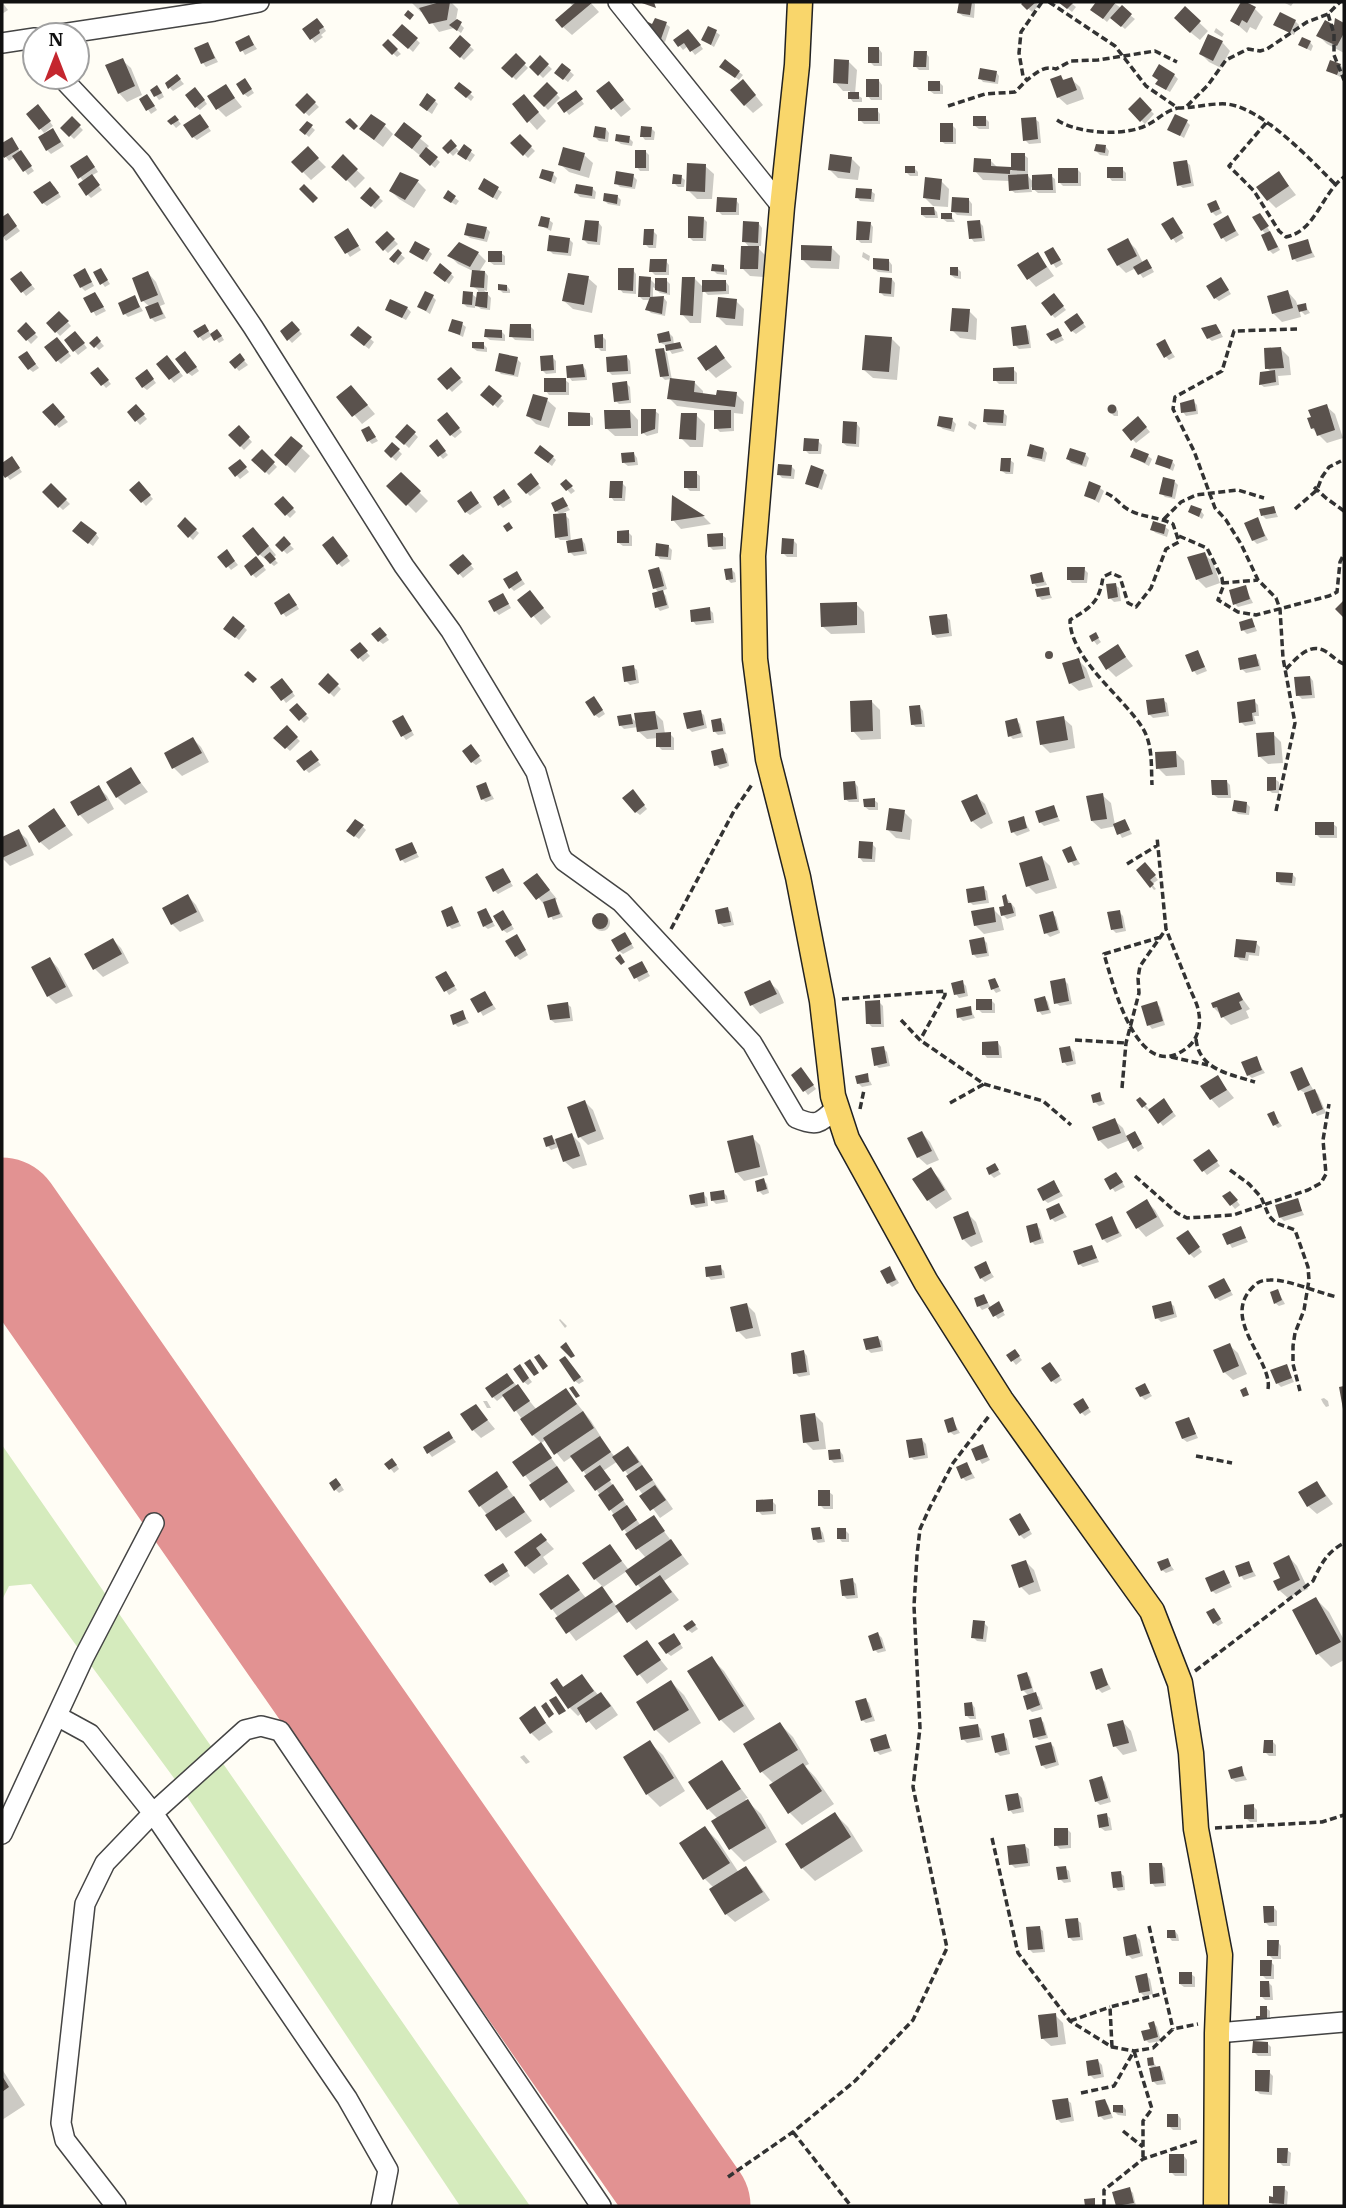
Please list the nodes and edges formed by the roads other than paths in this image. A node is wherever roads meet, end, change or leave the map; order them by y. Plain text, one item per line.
1 (259, 2) edge
2 (618, 2) edge
3 (800, 2) edge
4 (91, 30) edge
5 (21, 42) edge
6 (2, 43) edge
7 (74, 91) edge
8 (782, 207) junction
9 (835, 1109) junction
10 (154, 1523) dead end
11 (57, 1716) junction
12 (153, 1813) junction
13 (2, 1834) edge
14 (1344, 2022) edge
15 (1217, 2026) junction
16 (116, 2206) edge
17 (381, 2206) edge
18 (601, 2206) edge
19 (1216, 2206) edge

1 - 4 street
2 - 8 street
3 - 8 main road
5 - 6 street
7 - 9 street
8 - 9 main road
9 - 15 main road
10 - 11 street
11 - 12 street
11 - 13 street
12 - 16 street
12 - 17 street
12 - 18 street
14 - 15 street
15 - 19 main road

